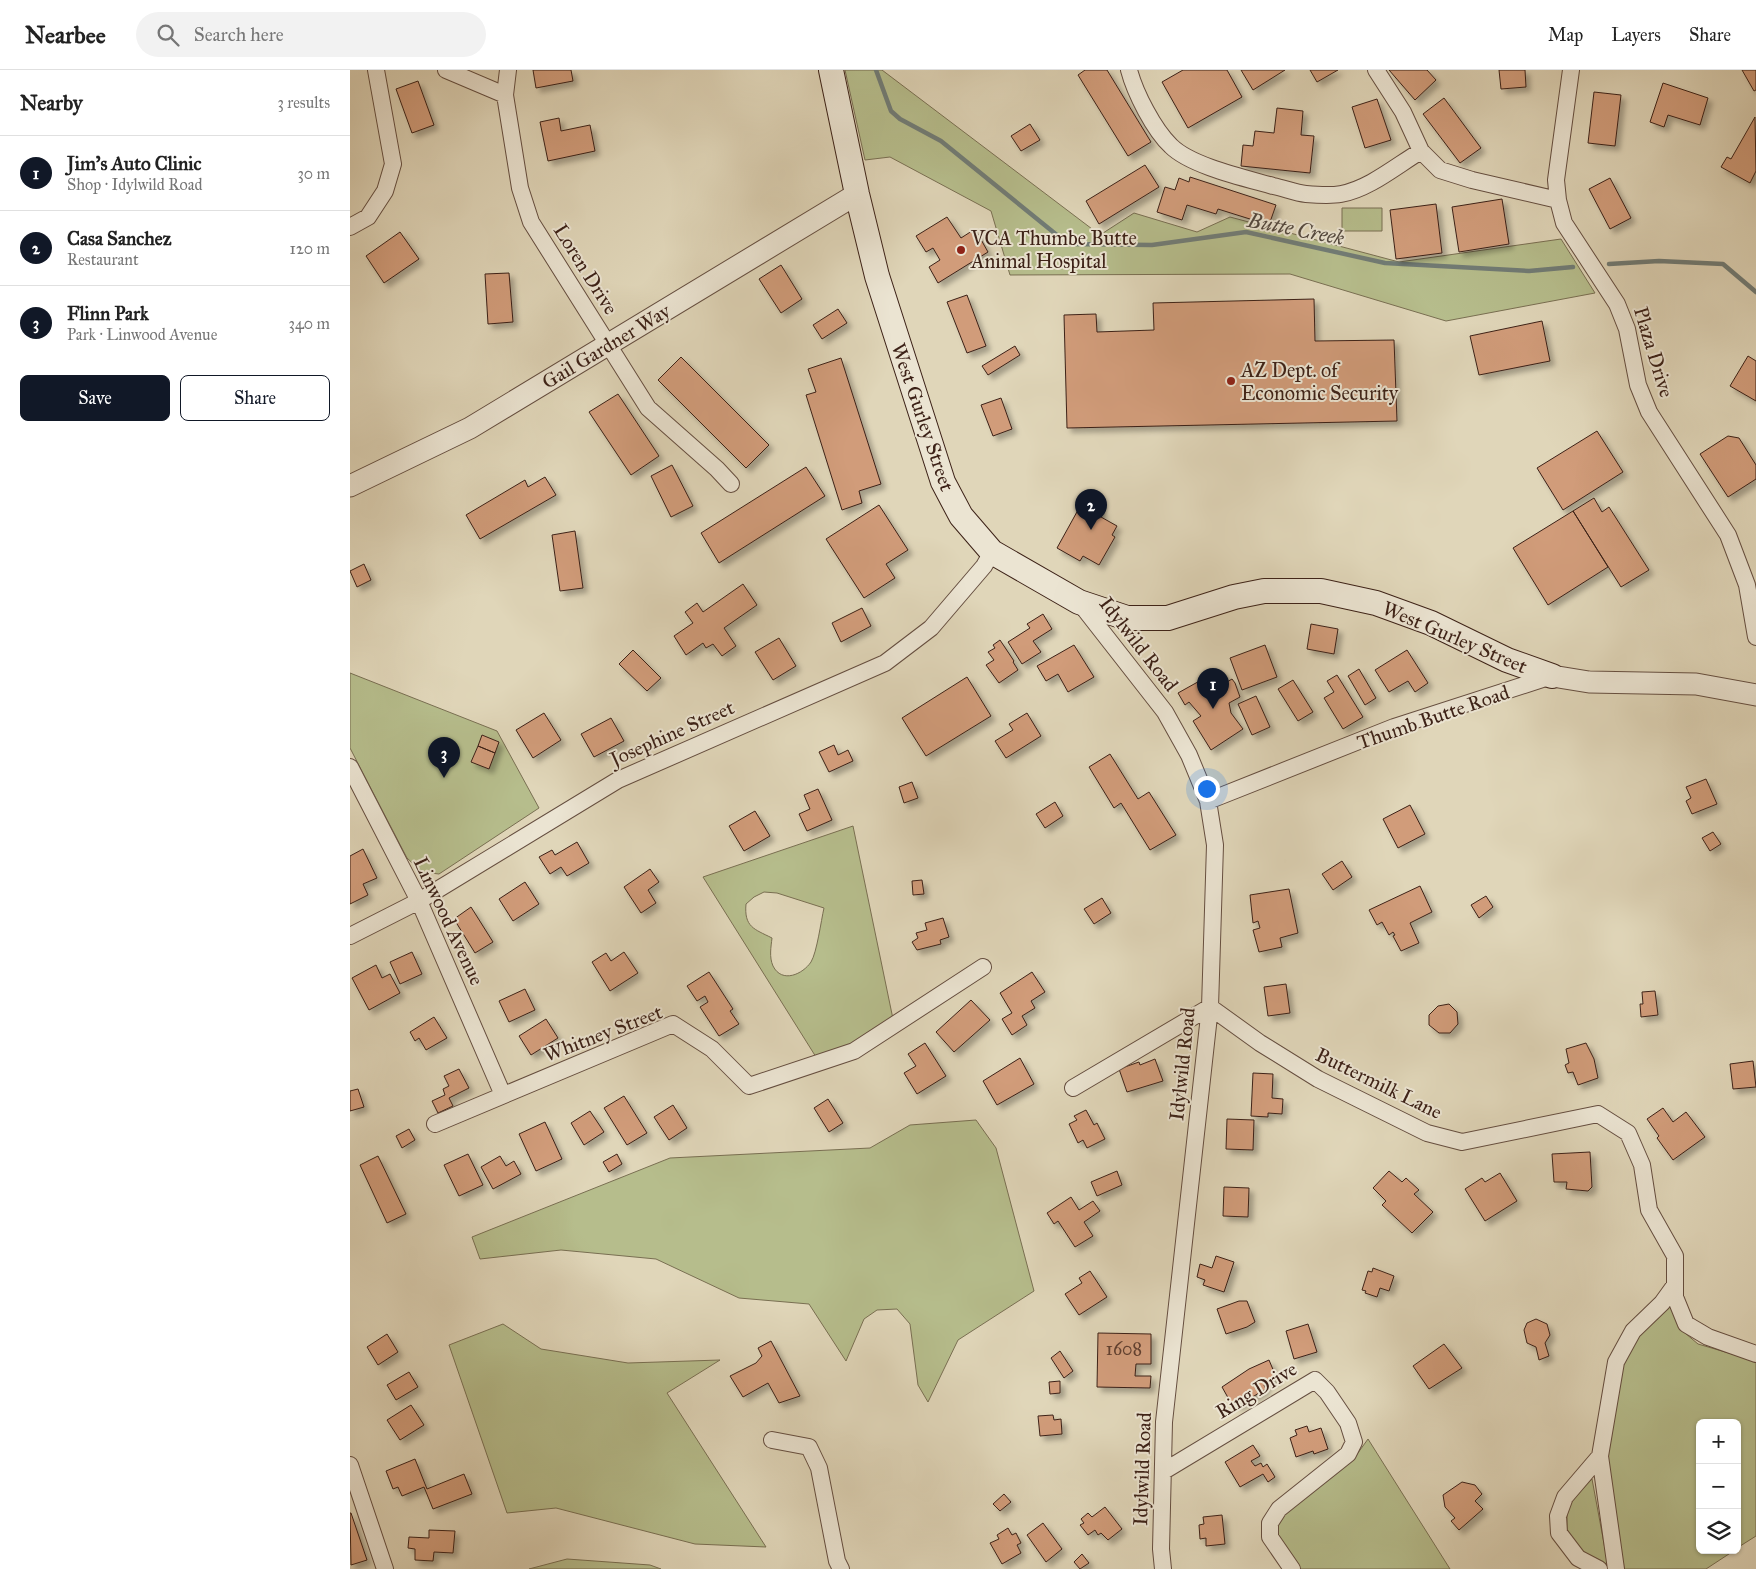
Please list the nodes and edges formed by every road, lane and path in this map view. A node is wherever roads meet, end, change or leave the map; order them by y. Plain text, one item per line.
1 (376, 70) edge
2 (446, 70) edge
3 (508, 70) edge
4 (831, 70) edge
5 (1129, 70) edge
6 (1376, 70) edge
7 (1571, 70) edge
8 (505, 95) junction
9 (1420, 151) junction
10 (857, 194) junction
11 (1558, 200) junction
12 (350, 227) edge
13 (608, 344) junction
14 (731, 484) dead end
15 (350, 486) edge
16 (992, 552) junction
17 (1079, 602) junction
18 (1756, 636) edge
19 (1552, 676) junction
20 (1756, 695) edge
21 (350, 767) edge
22 (1208, 801) junction
23 (419, 901) junction
24 (350, 936) edge
25 (983, 967) dead end
26 (1210, 1007) junction
27 (1073, 1088) dead end
28 (503, 1095) junction
29 (435, 1124) dead end
30 (1675, 1285) junction
31 (1756, 1354) edge
32 (772, 1440) dead end
33 (1600, 1456) junction
34 (350, 1465) edge
35 (1164, 1470) junction
36 (385, 1569) edge
37 (841, 1569) edge
38 (1163, 1569) edge
39 (1292, 1569) edge
40 (1599, 1569) edge
41 (1616, 1569) edge

1 - 12 street
2 - 8 street
3 - 8 street, Loren Drive
4 - 10 main road, West Gurley Street
5 - 9 street
6 - 9 street
7 - 11 street, Plaza Drive
8 - 13 street, Loren Drive
9 - 11 street
10 - 13 street, Gail Gardner Way
10 - 16 main road, West Gurley Street
11 - 18 street, Plaza Drive
13 - 14 street, Loren Drive
13 - 15 street, Gail Gardner Way
16 - 17 main road, West Gurley Street
16 - 23 street, Josephine Street
17 - 19 main road, West Gurley Street
17 - 22 street, Idylwild Road
19 - 20 street, Thumb Butte Road
19 - 22 street, Thumb Butte Road
21 - 23 street, Linwood Avenue
22 - 26 street, Idylwild Road
23 - 24 street, Josephine Street
23 - 28 street, Linwood Avenue
25 - 28 street, Whitney Street
26 - 27 street
26 - 30 street, Buttermilk Lane
26 - 35 street, Idylwild Road
28 - 29 street, Whitney Street
30 - 31 street, Buttermilk Lane
30 - 33 street
32 - 37 street
33 - 40 street
33 - 41 street
34 - 36 street
35 - 38 street, Idylwild Road
35 - 39 street, Ring Drive

